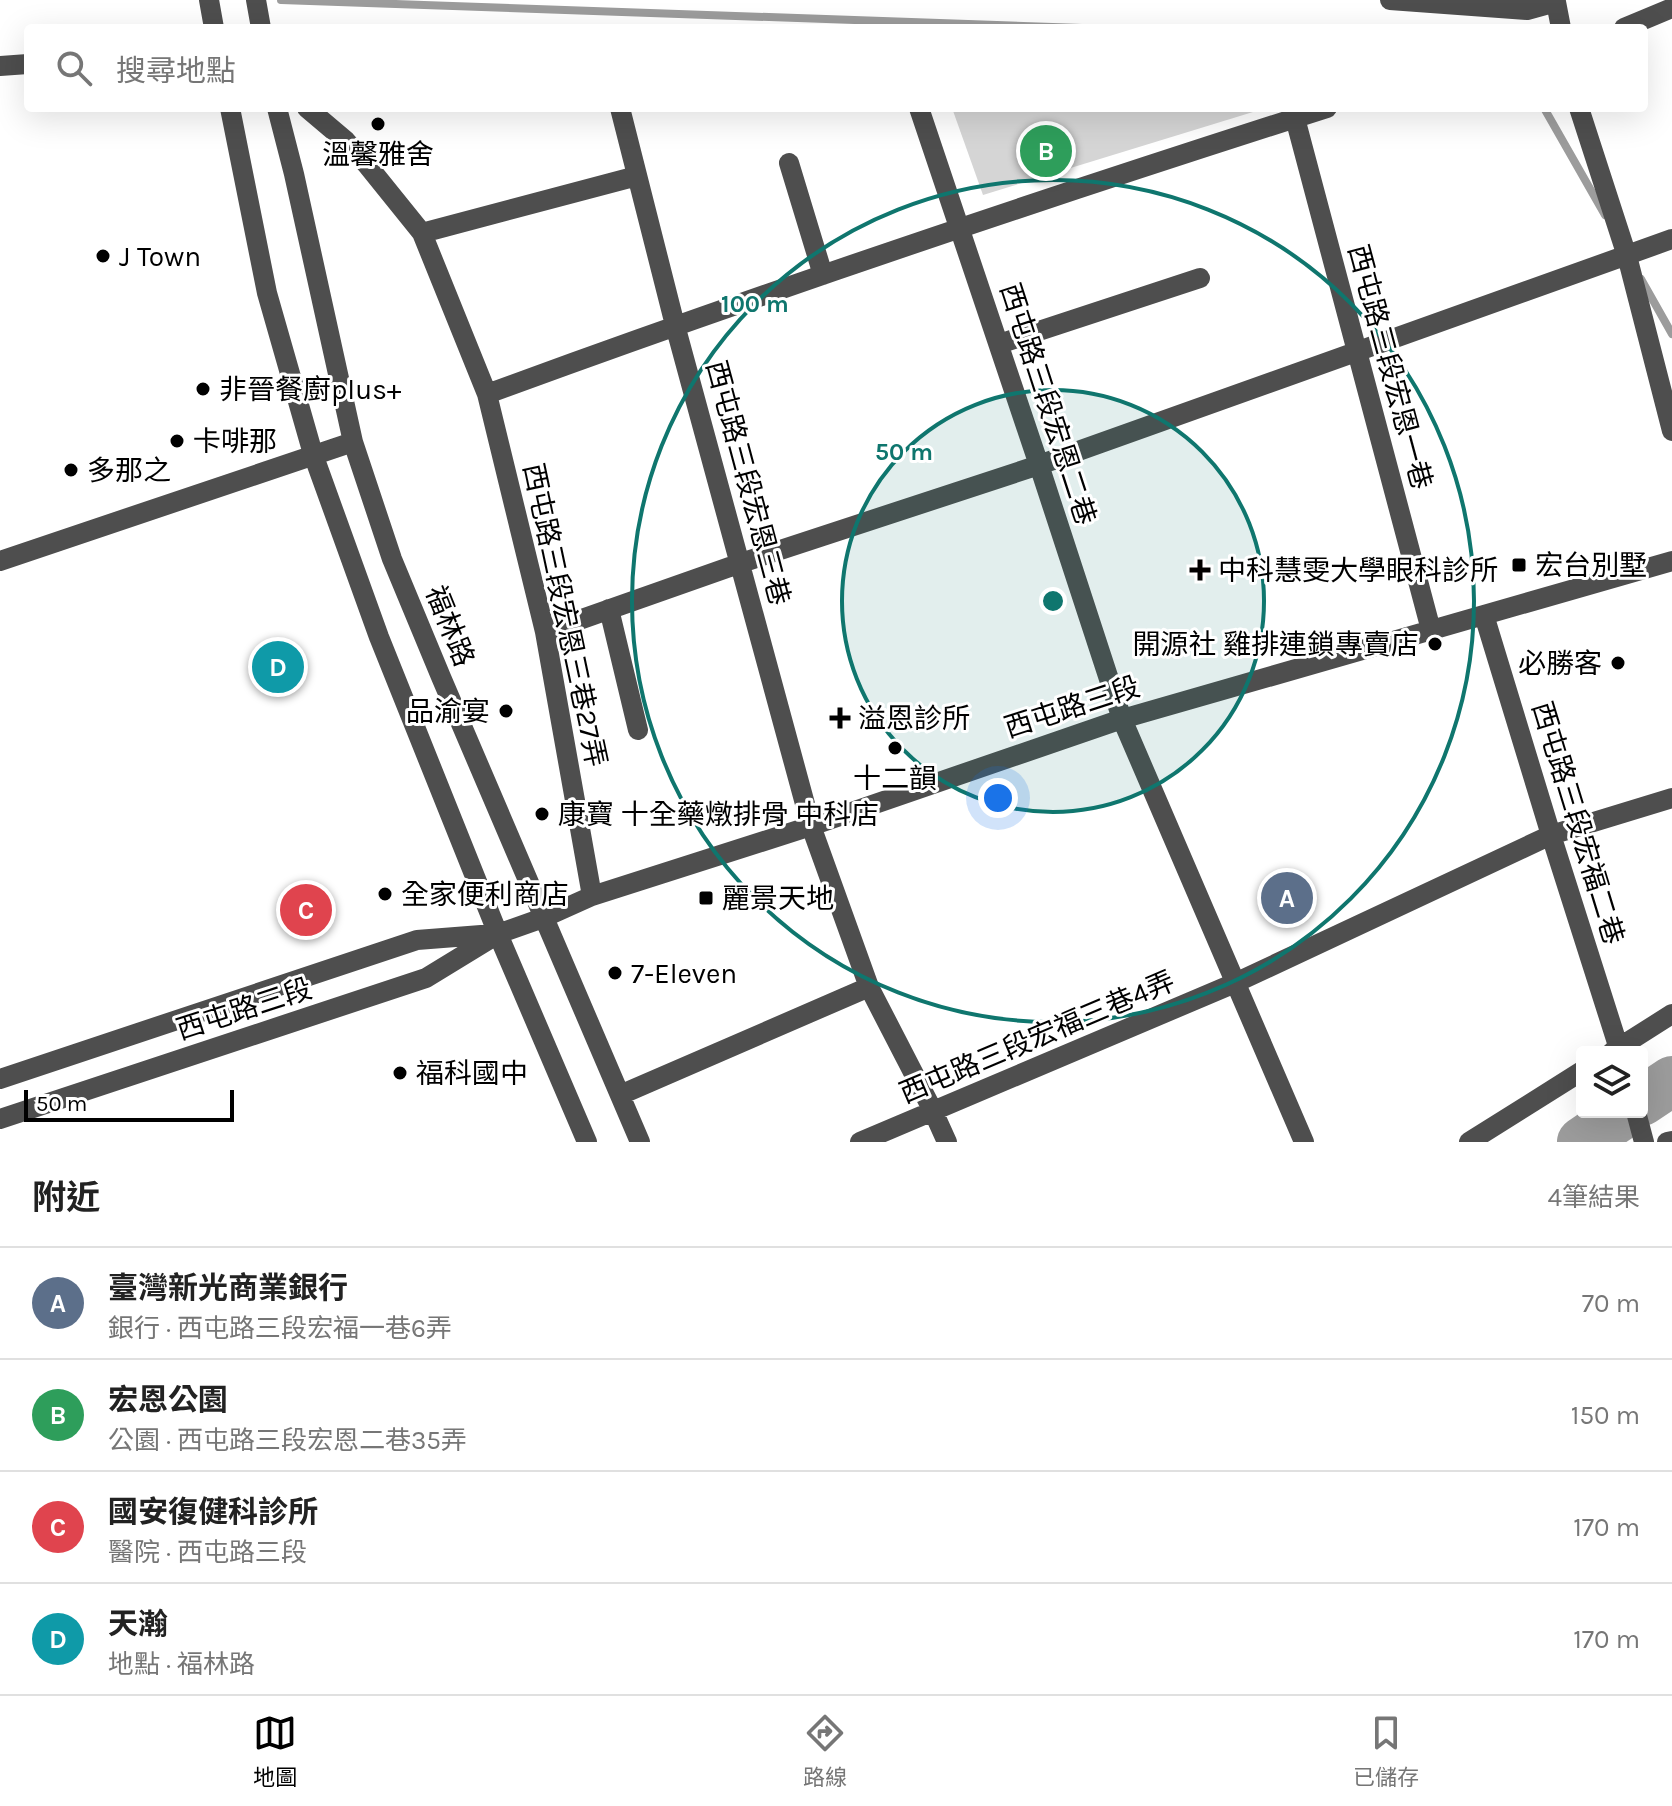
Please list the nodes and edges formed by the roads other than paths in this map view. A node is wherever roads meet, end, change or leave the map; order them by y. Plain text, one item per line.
1 (1390, 0) edge
2 (1556, 1) edge
3 (1672, 8) edge
4 (1560, 24) edge
5 (1634, 24) edge
6 (24, 64) edge
7 (0, 66) edge
8 (231, 112) edge
9 (278, 112) edge
10 (312, 112) edge
11 (621, 112) edge
12 (920, 112) edge
13 (1314, 112) edge
14 (1580, 112) edge
15 (1295, 118) junction
16 (789, 163) dead end
17 (637, 176) junction
18 (960, 228) junction
19 (422, 233) junction
20 (1672, 239) edge
21 (1627, 256) junction
22 (823, 275) junction
23 (1200, 278) dead end
24 (675, 325) junction
25 (999, 344) junction
26 (1357, 352) junction
27 (487, 394) junction
28 (1672, 431) edge
29 (353, 442) junction
30 (313, 454) junction
31 (1039, 465) junction
32 (0, 561) edge
33 (1672, 561) edge
34 (741, 563) junction
35 (609, 609) junction
36 (1484, 615) junction
37 (1431, 630) junction
38 (545, 632) junction
39 (1122, 719) junction
40 (638, 730) dead end
41 (1672, 798) edge
42 (811, 826) junction
43 (1551, 835) junction
44 (592, 896) junction
45 (543, 918) junction
46 (498, 934) junction
47 (1235, 983) junction
48 (869, 987) junction
49 (1672, 1014) edge
50 (1616, 1046) edge
51 (1623, 1046) edge
52 (1576, 1075) edge
53 (0, 1079) edge
54 (620, 1095) junction
55 (933, 1111) junction
56 (1638, 1118) edge
57 (0, 1119) edge
58 (587, 1142) edge
59 (640, 1142) edge
60 (860, 1142) edge
61 (947, 1142) edge
62 (1304, 1142) edge
63 (1469, 1142) edge
64 (1644, 1142) edge

1 - 2 street
2 - 4 street
3 - 5 street
6 - 7 street
8 - 30 street
9 - 29 street, 福林路
10 - 19 street, 西屯路三段宏恩三巷27弄
11 - 17 street, 西屯路三段宏恩三巷
12 - 18 street, 西屯路三段宏恩二巷
13 - 15 street
14 - 21 street
15 - 18 street
15 - 26 street, 西屯路三段宏恩一巷
16 - 22 street
17 - 19 street
17 - 24 street, 西屯路三段宏恩三巷
18 - 22 street
18 - 25 street, 西屯路三段宏恩二巷
19 - 27 street, 西屯路三段宏恩三巷27弄
20 - 21 street
21 - 26 street
21 - 28 street
22 - 24 street
23 - 25 street
24 - 27 street
24 - 34 street, 西屯路三段宏恩三巷
25 - 31 street, 西屯路三段宏恩二巷
26 - 31 street
26 - 37 street, 西屯路三段宏恩一巷
27 - 38 street, 西屯路三段宏恩三巷27弄
29 - 30 street
29 - 45 street, 福林路
30 - 32 street
30 - 46 street
31 - 34 street
31 - 39 street, 西屯路三段宏恩二巷
33 - 36 street, 西屯路三段
34 - 35 street
34 - 42 street, 西屯路三段宏恩三巷
35 - 38 street
35 - 40 street
36 - 37 street, 西屯路三段
36 - 43 street, 西屯路三段宏福二巷
37 - 39 street, 西屯路三段
38 - 44 street, 西屯路三段宏恩三巷27弄
39 - 42 street, 西屯路三段
39 - 47 street, 西屯路三段宏恩二巷
41 - 43 street, 西屯路三段宏福三巷4弄
42 - 44 street, 西屯路三段
42 - 48 street, 西屯路三段宏恩三巷
43 - 47 street, 西屯路三段宏福三巷4弄
43 - 50 street, 西屯路三段宏福二巷
44 - 45 street, 西屯路三段
45 - 46 street, 西屯路三段
45 - 54 street, 福林路
46 - 53 street, 西屯路三段
46 - 57 street, 西屯路三段
46 - 58 street
47 - 55 street, 西屯路三段宏福三巷4弄
47 - 62 street, 西屯路三段宏恩二巷
48 - 54 street
48 - 55 street, 西屯路三段宏恩三巷
49 - 51 street
52 - 63 street
54 - 59 street, 福林路
55 - 60 street, 西屯路三段宏福三巷4弄
55 - 61 street, 西屯路三段宏恩三巷
56 - 64 street

